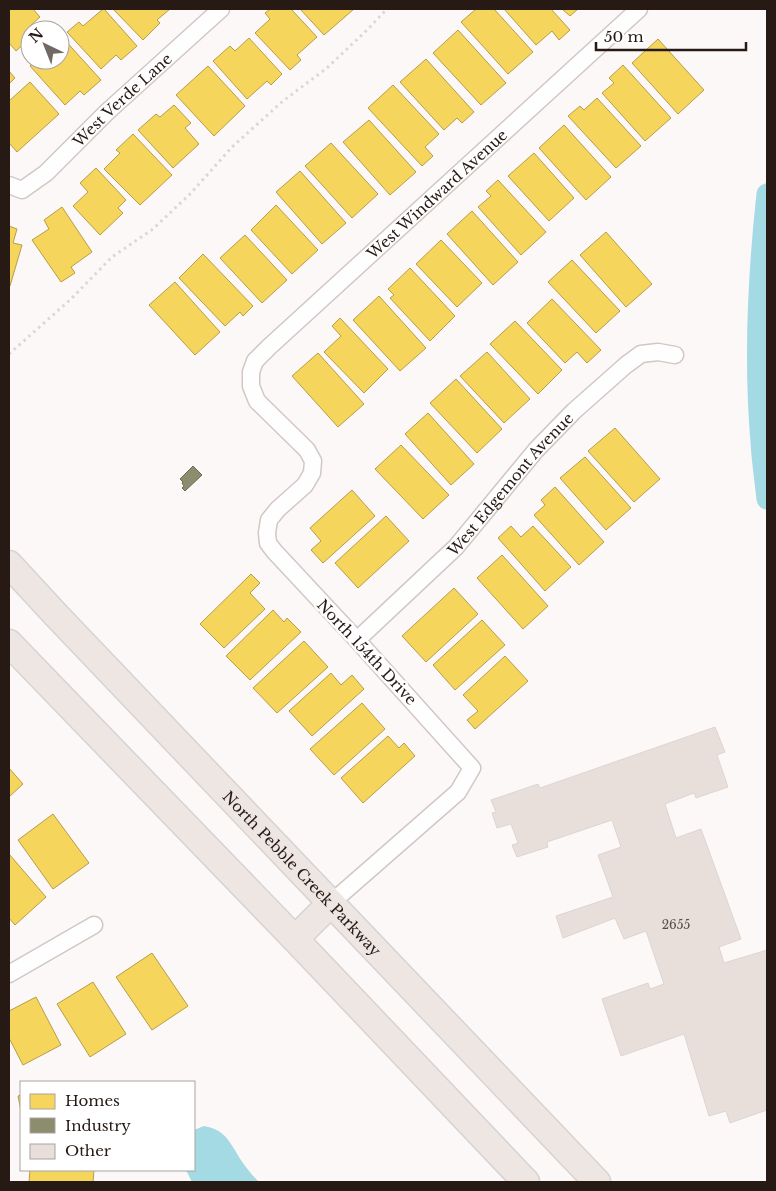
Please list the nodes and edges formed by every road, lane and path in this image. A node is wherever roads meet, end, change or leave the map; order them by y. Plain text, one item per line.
1 (221, 9) edge
2 (387, 9) edge
3 (639, 9) edge
4 (15, 187) edge
5 (9, 354) edge
6 (675, 355) dead end
7 (267, 533) joint
8 (9, 564) edge
9 (357, 640) junction
10 (9, 643) edge
11 (331, 903) junction
12 (94, 926) dead end
13 (294, 940) junction
14 (9, 974) edge
15 (526, 1182) edge
16 (597, 1182) edge

1 - 4 street, West Verde Lane
2 - 5 path
3 - 7 street, West Windward Avenue
6 - 9 street, West Edgemont Avenue
7 - 9 street, North 154th Drive
8 - 11 main road, North Pebble Creek Parkway
9 - 11 street, North 154th Drive
10 - 13 main road
11 - 13 main road
11 - 16 main road, North Pebble Creek Parkway
12 - 14 street
13 - 15 main road

